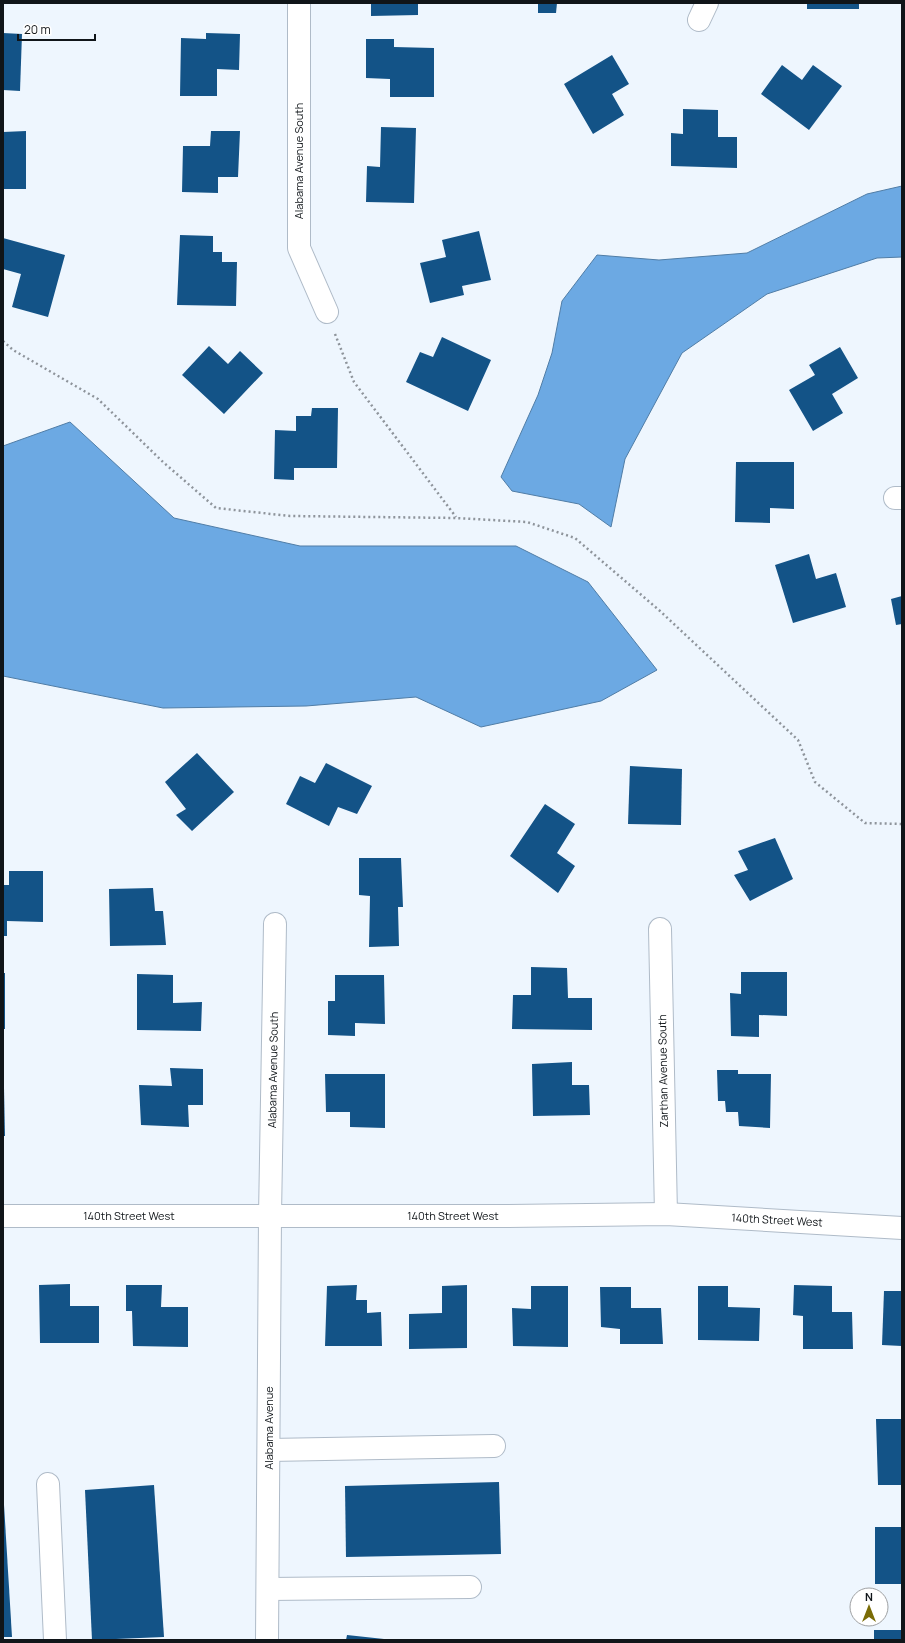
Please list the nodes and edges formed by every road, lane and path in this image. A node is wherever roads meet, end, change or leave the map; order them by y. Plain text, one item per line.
1 (299, 3) edge
2 (327, 312) joint
3 (3, 341) edge
4 (456, 518) junction
5 (902, 824) edge
6 (275, 924) dead end
7 (660, 929) dead end
8 (666, 1214) junction
9 (3, 1216) edge
10 (270, 1216) junction
11 (902, 1228) edge
12 (494, 1446) dead end
13 (269, 1450) junction
14 (48, 1484) dead end
15 (470, 1587) dead end
16 (268, 1589) junction
17 (55, 1640) edge
18 (267, 1640) edge

1 - 2 street, Alabama Avenue South
2 - 4 path
3 - 4 path
4 - 5 path
6 - 10 street, Alabama Avenue South
7 - 8 street, Zarthan Avenue South
8 - 10 street, 140th Street West
8 - 11 street, 140th Street West
9 - 10 street, 140th Street West
10 - 13 street, Alabama Avenue
12 - 13 street
13 - 16 street, Alabama Avenue
14 - 17 street
15 - 16 street
16 - 18 street, Alabama Avenue

